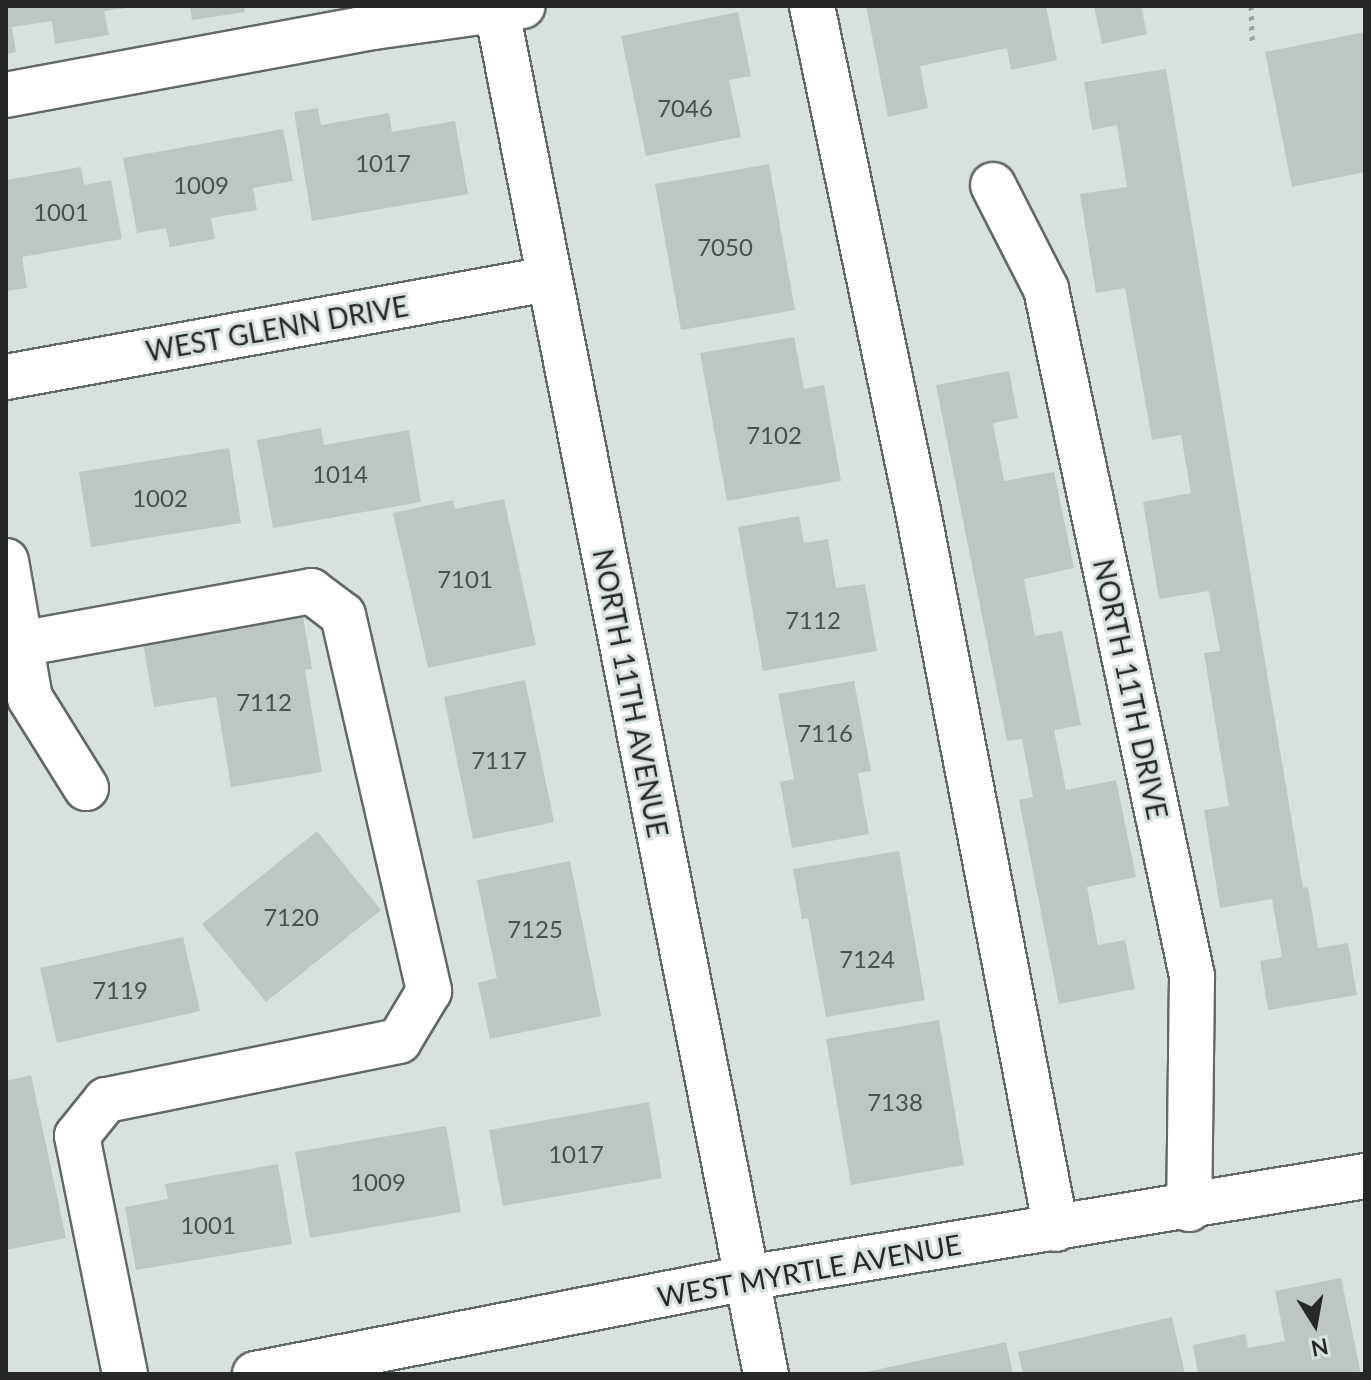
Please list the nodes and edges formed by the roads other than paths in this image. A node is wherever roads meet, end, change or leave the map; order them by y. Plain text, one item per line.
1 (812, 6) edge
2 (510, 8) edge
3 (6, 95) edge
4 (993, 185) dead end
5 (548, 279) junction
6 (6, 377) edge
7 (6, 561) edge
8 (14, 632) edge
9 (86, 788) dead end
10 (1365, 1176) edge
11 (1189, 1209) junction
12 (1056, 1229) junction
13 (747, 1278) junction
14 (125, 1374) edge
15 (255, 1374) edge
16 (766, 1374) edge

1 - 12 street
2 - 3 street
2 - 5 street, NORTH 11TH AVENUE
4 - 11 street, NORTH 11TH DRIVE
5 - 6 street, WEST GLENN DRIVE
5 - 13 street, NORTH 11TH AVENUE
7 - 8 street
8 - 9 street
8 - 14 street
10 - 11 street, WEST MYRTLE AVENUE
11 - 12 street, WEST MYRTLE AVENUE
12 - 13 street, WEST MYRTLE AVENUE
13 - 15 street, WEST MYRTLE AVENUE
13 - 16 street, NORTH 11TH AVENUE

